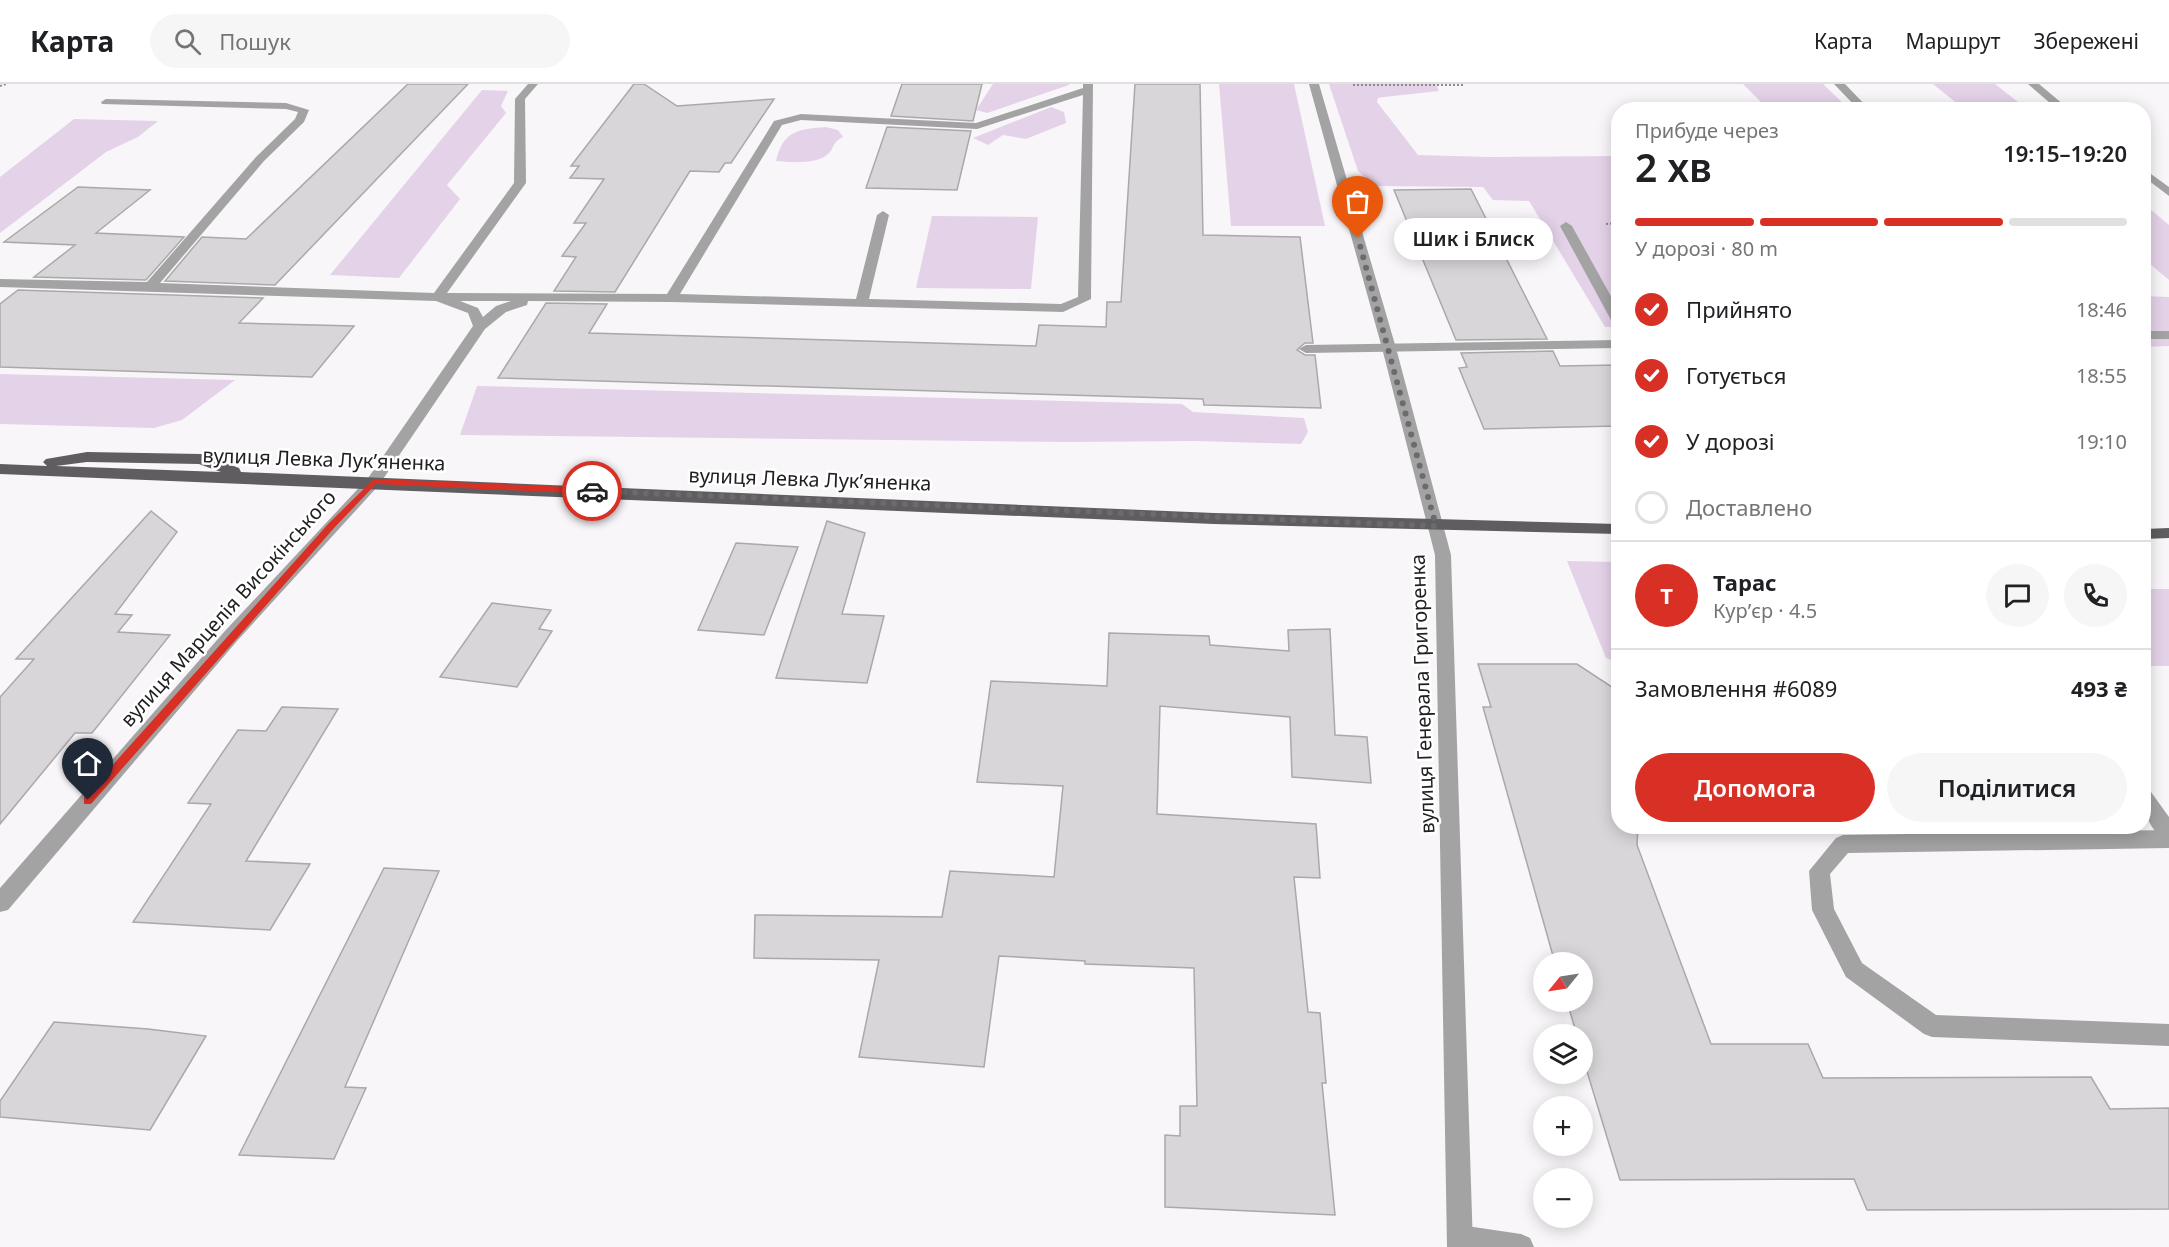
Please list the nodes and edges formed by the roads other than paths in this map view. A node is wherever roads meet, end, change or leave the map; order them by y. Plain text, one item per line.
1 (533, 84) edge
2 (1839, 84) edge
3 (2033, 84) edge
4 (1314, 85) edge
5 (1088, 87) edge
6 (105, 102) dead end
7 (1857, 102) edge
8 (2055, 102) edge
9 (2151, 178) edge
10 (2169, 193) edge
11 (883, 215) dead end
12 (1566, 226) dead end
13 (0, 283) edge
14 (150, 286) junction
15 (438, 297) junction
16 (539, 297) junction
17 (671, 298) junction
18 (862, 303) junction
19 (1611, 307) edge
20 (480, 326) junction
21 (2151, 335) edge
22 (2169, 335) edge
23 (1611, 344) edge
24 (1389, 348) junction
25 (1306, 349) dead end
26 (4, 469) edge
27 (374, 482) junction
28 (1436, 526) junction
29 (1611, 529) edge
30 (2169, 533) edge
31 (2151, 534) edge
32 (2151, 808) edge
33 (2169, 833) edge
34 (2169, 839) edge
35 (0, 903) edge
36 (2169, 1035) edge
37 (1460, 1242) edge
38 (1521, 1247) edge

1 - 15 street
2 - 7 street
3 - 8 street
4 - 24 street, вулиця Генерала Григоренка
5 - 17 street
5 - 18 street
6 - 14 street
9 - 10 street
11 - 18 street
12 - 19 street
13 - 14 street
14 - 15 street
15 - 16 street
15 - 20 street
16 - 17 street
16 - 20 street, вулиця Марцелія Високінського
17 - 18 street
20 - 27 street, вулиця Марцелія Високінського
21 - 22 street
23 - 24 street
24 - 25 street
24 - 28 street, вулиця Генерала Григоренка
26 - 27 main road, вулиця Левка Лукʼяненка
27 - 28 main road, вулиця Левка Лукʼяненка
27 - 35 street, вулиця Марцелія Високінського
28 - 29 main road, вулиця Левка Лукʼяненка
28 - 37 street, вулиця Генерала Григоренка
30 - 31 main road
32 - 33 street
34 - 36 street
37 - 38 street

